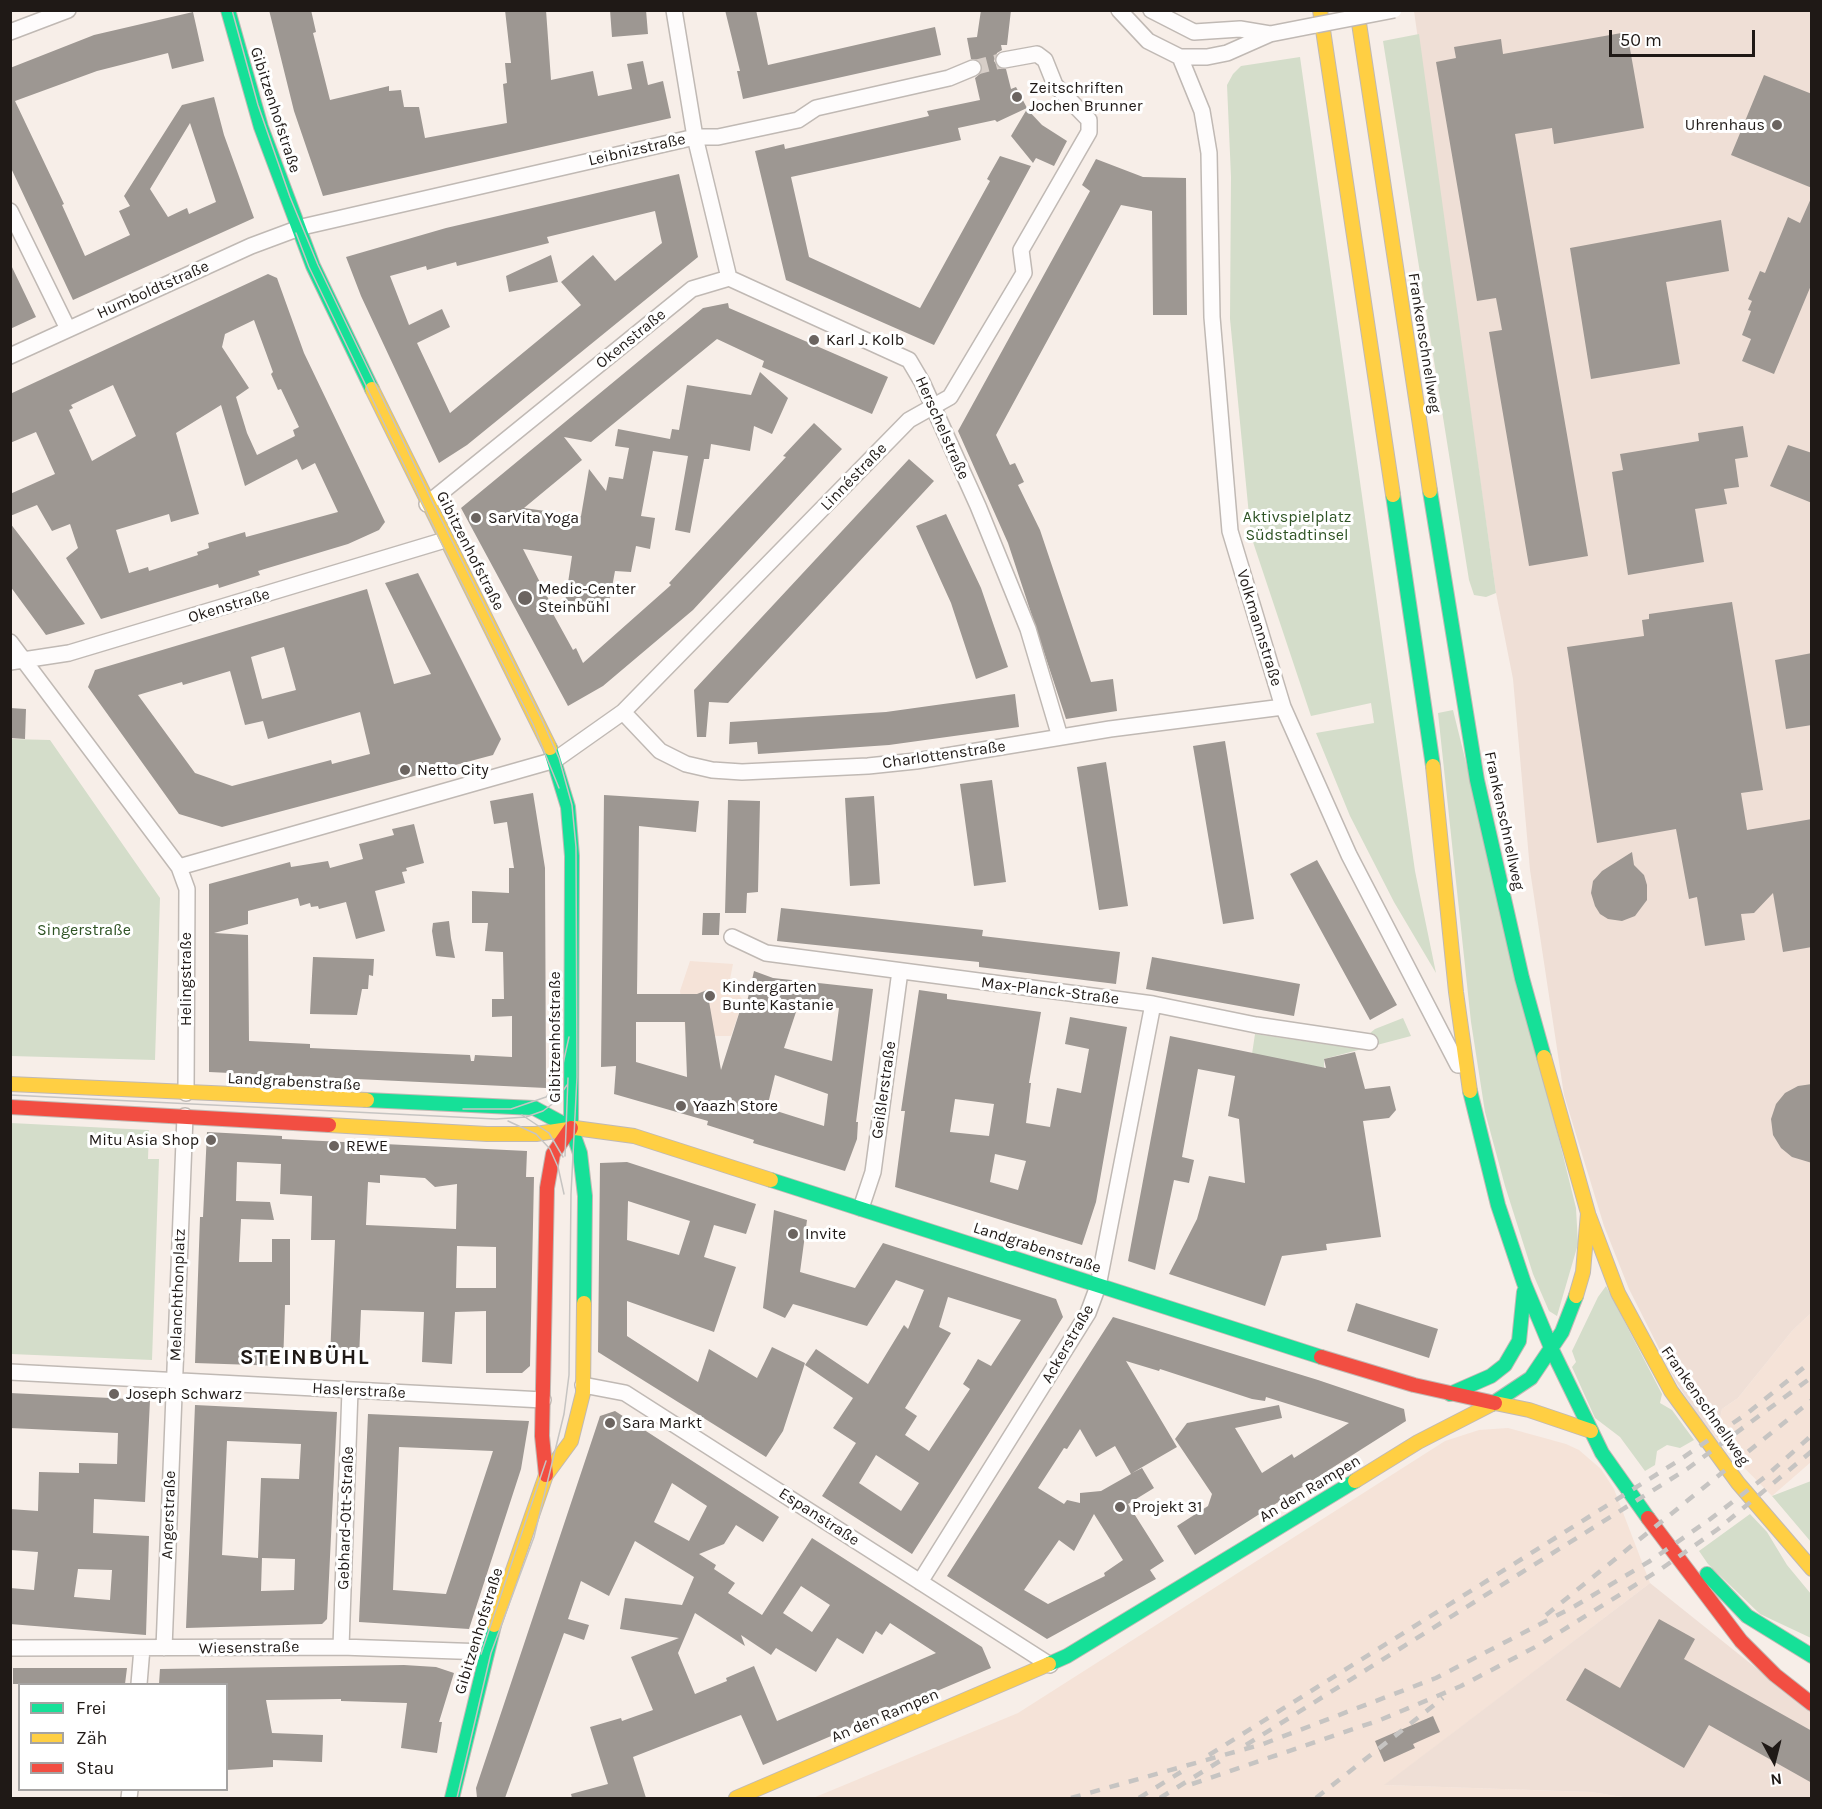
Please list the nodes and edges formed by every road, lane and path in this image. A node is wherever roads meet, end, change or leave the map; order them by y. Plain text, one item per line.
1 (68, 10) edge
2 (228, 10) edge
3 (674, 10) edge
4 (1119, 10) edge
5 (1151, 10) edge
6 (1320, 10) edge
7 (1357, 10) edge
8 (1394, 10) edge
9 (10, 32) edge
10 (1194, 32) junction
11 (1270, 34) junction
12 (1180, 57) junction
13 (1004, 60) tunnel mouth
14 (973, 68) tunnel mouth
15 (695, 137) junction
16 (10, 211) edge
17 (298, 229) junction
18 (729, 278) junction
19 (68, 329) junction
20 (10, 356) edge
21 (932, 407) junction
22 (427, 504) junction
23 (445, 540) junction
24 (10, 642) edge
25 (17, 661) edge
26 (1282, 706) junction
27 (623, 712) junction
28 (1060, 737) junction
29 (555, 760) junction
30 (179, 867) junction
31 (732, 937) dead end
32 (900, 971) junction
33 (1153, 1004) junction
34 (1370, 1042) dead end
35 (10, 1084) edge
36 (1470, 1091) junction
37 (186, 1093) junction
38 (10, 1107) edge
39 (185, 1116) junction
40 (571, 1128) junction
41 (861, 1208) junction
42 (1588, 1213) junction
43 (1524, 1283) junction
44 (1098, 1286) junction
45 (1552, 1350) junction
46 (10, 1372) edge
47 (175, 1382) junction
48 (583, 1385) junction
49 (350, 1390) junction
50 (1450, 1394) junction
51 (543, 1400) junction
52 (1492, 1404) junction
53 (1591, 1431) junction
54 (1618, 1451) dead end
55 (546, 1475) junction
56 (1673, 1526) dead end
57 (1812, 1569) edge
58 (920, 1582) junction
59 (341, 1647) junction
60 (10, 1648) edge
61 (142, 1648) junction
62 (164, 1648) junction
63 (486, 1652) junction
64 (1812, 1656) edge
65 (1050, 1665) junction
66 (139, 1683) edge
67 (1812, 1704) edge
68 (452, 1798) edge
69 (736, 1798) edge

1 - 9 street
2 - 17 main road, Gibitzenhofstraße
3 - 15 street
4 - 12 street
5 - 10 street
6 - 36 main road
7 - 42 main road, Frankenschnellweg
8 - 11 street, bridge
10 - 11 street
10 - 12 street
11 - 12 street
12 - 26 street, Volkmannstraße
13 - 21 street, Linnéstraße
14 - 15 street, Leibnizstraße
15 - 17 street, Leibnizstraße
15 - 18 street
16 - 19 street
17 - 19 street, Humboldtstraße
17 - 22 main road, Gibitzenhofstraße
18 - 21 street, Herschelstraße
18 - 22 street, Okenstraße
19 - 20 street, Humboldtstraße
21 - 27 street, Linnéstraße
21 - 28 street, Herschelstraße
22 - 23 main road, Gibitzenhofstraße
23 - 25 street, Okenstraße
23 - 29 main road, Gibitzenhofstraße
24 - 25 street
25 - 30 street
26 - 28 street, Charlottenstraße
26 - 36 street, Volkmannstraße
27 - 28 street, Charlottenstraße
27 - 29 street, Linnéstraße
29 - 30 street
29 - 40 main road, Gibitzenhofstraße
30 - 37 street, Helingstraße
31 - 32 street, Max-Planck-Straße
32 - 33 street, Max-Planck-Straße
32 - 41 street, Geißlerstraße
33 - 34 street, Max-Planck-Straße
33 - 44 street, Ackerstraße
35 - 37 main road, Landgrabenstraße
36 - 43 main road
37 - 40 main road, Landgrabenstraße
38 - 39 main road, Landgrabenstraße
39 - 40 main road, Landgrabenstraße
39 - 47 street, Melanchthonplatz
40 - 41 main road, Landgrabenstraße
40 - 48 main road, Gibitzenhofstraße
40 - 51 main road, Gibitzenhofstraße
41 - 44 main road, Landgrabenstraße
42 - 45 main road, An den Rampen
42 - 57 main road, Frankenschnellweg
43 - 45 main road
43 - 50 main road
44 - 50 main road, Landgrabenstraße
44 - 58 street, Ackerstraße
45 - 52 main road, An den Rampen
45 - 53 main road
46 - 47 street, Melanchthonplatz
47 - 49 street, Haslerstraße
47 - 62 street, Angerstraße
48 - 55 main road, Gibitzenhofstraße
48 - 58 street, Espanstraße
49 - 51 street, Haslerstraße
49 - 59 street, Gebhard-Ott-Straße
50 - 52 main road, Landgrabenstraße
51 - 55 main road, Gibitzenhofstraße
52 - 53 main road
52 - 65 main road, An den Rampen
53 - 54 main road
53 - 67 main road
55 - 63 main road, Gibitzenhofstraße
56 - 64 main road
58 - 65 street, Espanstraße
59 - 62 street, Wiesenstraße
59 - 63 street, Wiesenstraße
60 - 61 street, Wiesenstraße
61 - 62 street, Wiesenstraße
61 - 66 street
63 - 68 main road, Gibitzenhofstraße
65 - 69 main road, An den Rampen

